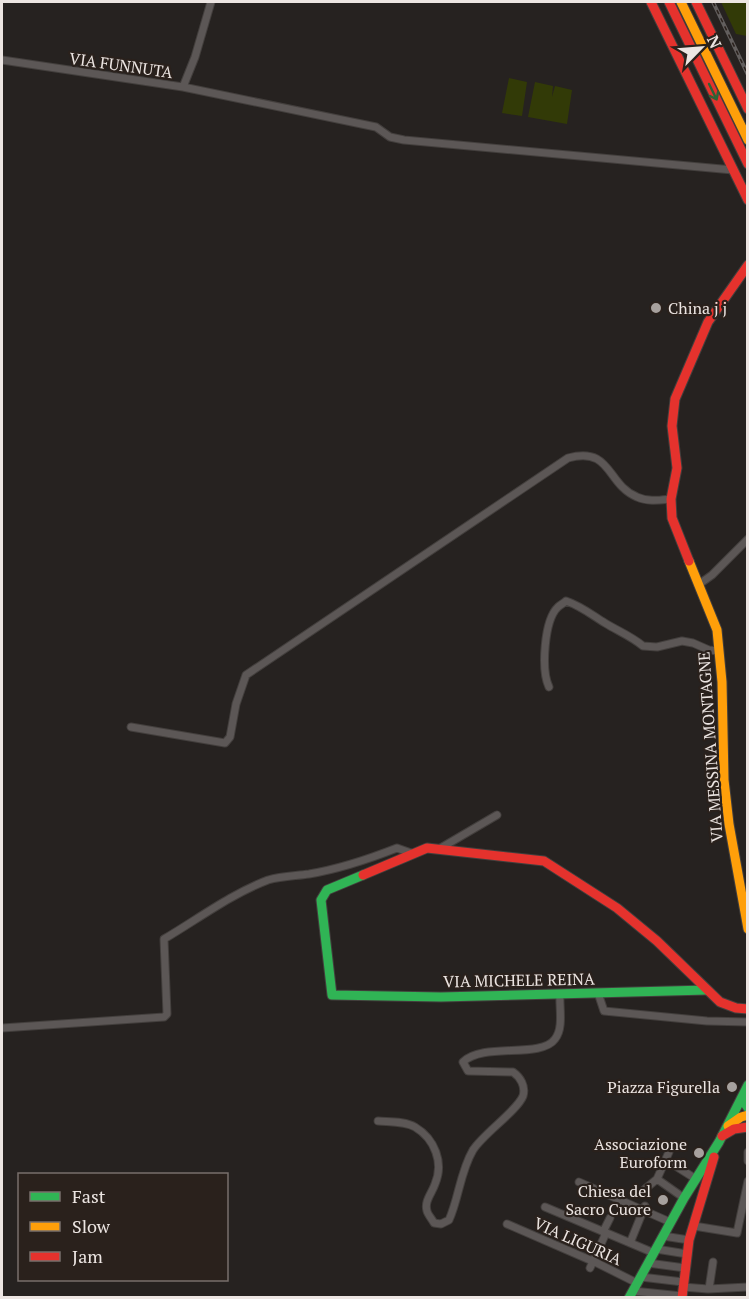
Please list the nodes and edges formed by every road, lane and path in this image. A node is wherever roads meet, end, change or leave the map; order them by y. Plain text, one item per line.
1 (211, 2) edge
2 (651, 2) edge
3 (669, 2) edge
4 (681, 2) edge
5 (696, 2) edge
6 (2, 60) edge
7 (183, 87) junction
8 (747, 109) edge
9 (747, 140) edge
10 (747, 164) edge
11 (733, 170) junction
12 (747, 201) edge
13 (747, 265) edge
14 (670, 499) junction
15 (747, 539) edge
16 (698, 585) junction
17 (719, 651) junction
18 (549, 687) dead end
19 (131, 727) dead end
20 (497, 815) dead end
21 (439, 849) junction
22 (411, 853) junction
23 (747, 929) edge
24 (707, 990) junction
25 (560, 993) junction
26 (598, 993) junction
27 (730, 1008) junction
28 (747, 1009) edge
29 (735, 1022) junction
30 (747, 1022) edge
31 (2, 1028) edge
32 (746, 1087) edge
33 (747, 1108) edge
34 (747, 1115) edge
35 (378, 1121) dead end
36 (741, 1125) edge
37 (726, 1128) junction
38 (720, 1140) junction
39 (669, 1152) dead end
40 (747, 1152) edge
41 (666, 1160) junction
42 (747, 1161) edge
43 (702, 1175) junction
44 (657, 1179) junction
45 (747, 1181) edge
46 (579, 1182) dead end
47 (691, 1188) junction
48 (645, 1189) dead end
49 (703, 1194) junction
50 (684, 1198) junction
51 (545, 1207) dead end
52 (644, 1208) junction
53 (610, 1218) dead end
54 (670, 1222) junction
55 (507, 1224) dead end
56 (694, 1226) junction
57 (604, 1232) junction
58 (663, 1236) junction
59 (689, 1240) junction
60 (630, 1243) junction
61 (655, 1251) junction
62 (687, 1254) junction
63 (713, 1262) dead end
64 (648, 1263) junction
65 (591, 1265) junction
66 (685, 1268) junction
67 (659, 1279) junction
68 (635, 1287) edge
69 (747, 1287) edge
70 (710, 1289) junction
71 (682, 1290) edge
72 (657, 1295) edge

1 - 7 street, VIA FUNNUTA
2 - 11 main road
3 -> 10 main road
4 - 9 main road
5 - 8 main road
6 - 7 street, VIA FUNNUTA
7 - 11 street
11 - 12 main road
13 - 14 main road
14 - 16 main road, VIA MESSINA MONTAGNE
14 - 19 street
15 - 16 street
16 - 17 main road, VIA MESSINA MONTAGNE
17 - 18 street
17 - 23 main road, VIA MESSINA MONTAGNE
20 - 21 street
21 - 22 main road
21 - 24 main road
22 - 25 main road, VIA MICHELE REINA
22 - 31 street
24 - 26 main road, VIA MICHELE REINA
24 - 27 main road
25 - 26 main road, VIA MICHELE REINA
25 - 35 street
26 - 29 street
27 - 28 main road
27 - 29 street
29 - 30 street
32 - 33 main road
32 - 37 main road
34 - 36 main road
36 - 37 main road
36 - 38 main road
37 - 38 main road
38 - 43 main road
39 - 41 street
40 - 42 street
41 - 43 street
41 - 44 street
43 - 47 main road
43 - 49 main road
44 - 48 street
44 - 50 street
45 - 56 street
46 - 52 street
47 - 49 main road
47 - 50 main road
49 - 56 main road
50 - 54 main road
51 - 57 street
52 - 54 street
52 - 60 street
53 - 57 street
54 - 58 main road
55 - 65 street, VIA LIGURIA
56 - 59 main road
57 - 60 street
57 - 65 street
58 - 59 street
58 - 61 main road
59 - 62 main road
60 - 61 street
61 - 62 street
61 - 64 main road
62 - 66 main road
63 - 70 street
64 - 66 street
64 - 68 main road
65 - 68 street, VIA LIGURIA
66 - 71 main road
67 - 68 street
67 - 71 street
67 - 72 street
68 - 72 street
69 - 70 street
70 - 71 street
71 - 72 street

